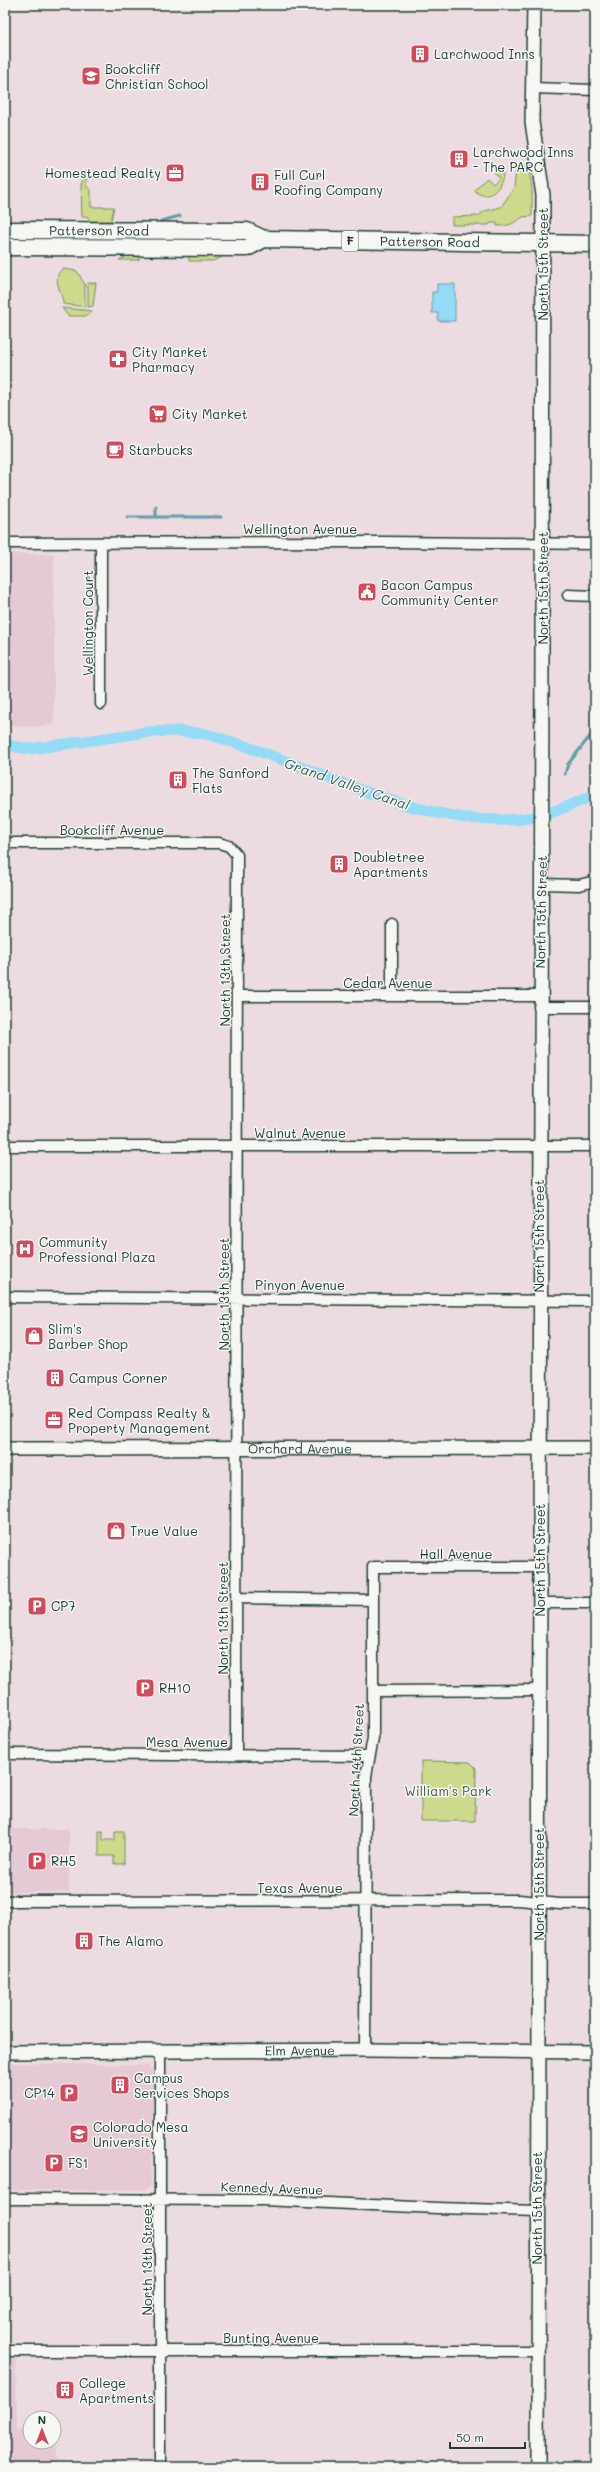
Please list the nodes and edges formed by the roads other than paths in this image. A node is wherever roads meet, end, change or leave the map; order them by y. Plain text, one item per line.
1 (534, 5) edge
2 (532, 88) junction
3 (595, 90) edge
4 (5, 230) edge
5 (105, 230) junction
6 (264, 239) junction
7 (543, 243) junction
8 (595, 244) edge
9 (5, 247) edge
10 (104, 247) junction
11 (5, 543) edge
12 (101, 543) junction
13 (543, 543) junction
14 (595, 544) edge
15 (568, 595) dead end
16 (595, 596) edge
17 (101, 704) dead end
18 (5, 843) edge
19 (219, 843) joint
20 (595, 881) edge
21 (541, 884) junction
22 (392, 924) dead end
23 (238, 996) junction
24 (392, 996) junction
25 (539, 1002) junction
26 (595, 1007) edge
27 (5, 1146) edge
28 (237, 1146) junction
29 (539, 1146) junction
30 (595, 1146) edge
31 (5, 1297) edge
32 (237, 1298) junction
33 (539, 1299) junction
34 (595, 1300) edge
35 (236, 1448) junction
36 (539, 1448) junction
37 (595, 1448) edge
38 (5, 1449) edge
39 (373, 1567) joint
40 (540, 1567) junction
41 (236, 1598) junction
42 (373, 1600) junction
43 (540, 1603) junction
44 (595, 1603) edge
45 (540, 1690) junction
46 (373, 1691) junction
47 (5, 1754) edge
48 (236, 1755) junction
49 (369, 1756) junction
50 (365, 1900) junction
51 (5, 1901) edge
52 (539, 1902) junction
53 (595, 1904) edge
54 (365, 2050) junction
55 (5, 2052) edge
56 (160, 2052) junction
57 (595, 2052) edge
58 (537, 2053) junction
59 (5, 2199) edge
60 (160, 2199) junction
61 (537, 2211) junction
62 (160, 2350) junction
63 (5, 2351) edge
64 (538, 2351) junction
65 (160, 2467) edge
66 (538, 2467) edge

1 - 2 street, North 15th Street
2 - 3 street
2 - 7 street, North 15th Street
4 - 5 main road, Patterson Road / F
5 - 6 main road, Patterson Road / F
5 - 10 main road
6 - 7 main road, Patterson Road / F
6 - 10 main road, Patterson Road / F
7 - 8 main road, Patterson Road / F
7 - 13 street, North 15th Street
9 - 10 main road, Patterson Road / F
11 - 12 street, Wellington Avenue
12 - 13 street, Wellington Avenue
12 - 17 street, Wellington Court
13 - 14 street, Wellington Avenue
13 - 21 street, North 15th Street
15 - 16 street
18 - 19 street, Bookcliff Avenue
19 - 23 street, North 13th Street
20 - 21 street
21 - 25 street, North 15th Street
22 - 24 street
23 - 24 street, Cedar Avenue
23 - 28 street, North 13th Street
24 - 25 street, Cedar Avenue
25 - 26 street, Cedar Avenue
25 - 29 street, North 15th Street
27 - 28 street, Walnut Avenue
28 - 29 street, Walnut Avenue
28 - 32 street, North 13th Street
29 - 30 street, Walnut Avenue
29 - 33 street, North 15th Street
31 - 32 street, Pinyon Avenue
32 - 33 street, Pinyon Avenue
32 - 35 street, North 13th Street
33 - 34 street, Pinyon Avenue
33 - 36 street, North 15th Street
35 - 36 street, Orchard Avenue
35 - 38 street, Orchard Avenue
35 - 41 street, North 13th Street
36 - 37 street, Orchard Avenue
36 - 40 street, North 15th Street
39 - 40 street, Hall Avenue
39 - 42 street, North 14th Street
40 - 43 street, North 15th Street
41 - 42 street
41 - 48 street, North 13th Street
42 - 46 street, North 14th Street
43 - 44 street
43 - 45 street, North 15th Street
45 - 46 street
45 - 52 street, North 15th Street
46 - 49 street, North 14th Street
47 - 48 street, Mesa Avenue
48 - 49 street, Mesa Avenue
49 - 50 street, North 14th Street
50 - 51 street, Texas Avenue
50 - 52 street, Texas Avenue
50 - 54 street, North 14th Street
52 - 53 street, Texas Avenue
52 - 58 street, North 15th Street
54 - 56 street, Elm Avenue
54 - 58 street, Elm Avenue
55 - 56 street, Elm Avenue
56 - 60 street, North 13th Street
57 - 58 street, Elm Avenue
58 - 61 street, North 15th Street
59 - 60 street, Kennedy Avenue
60 - 61 street, Kennedy Avenue
60 - 62 street, North 13th Street
61 - 64 street, North 15th Street
62 - 63 street, Bunting Avenue
62 - 64 street, Bunting Avenue
62 - 65 street, North 13th Street
64 - 66 street, North 15th Street

